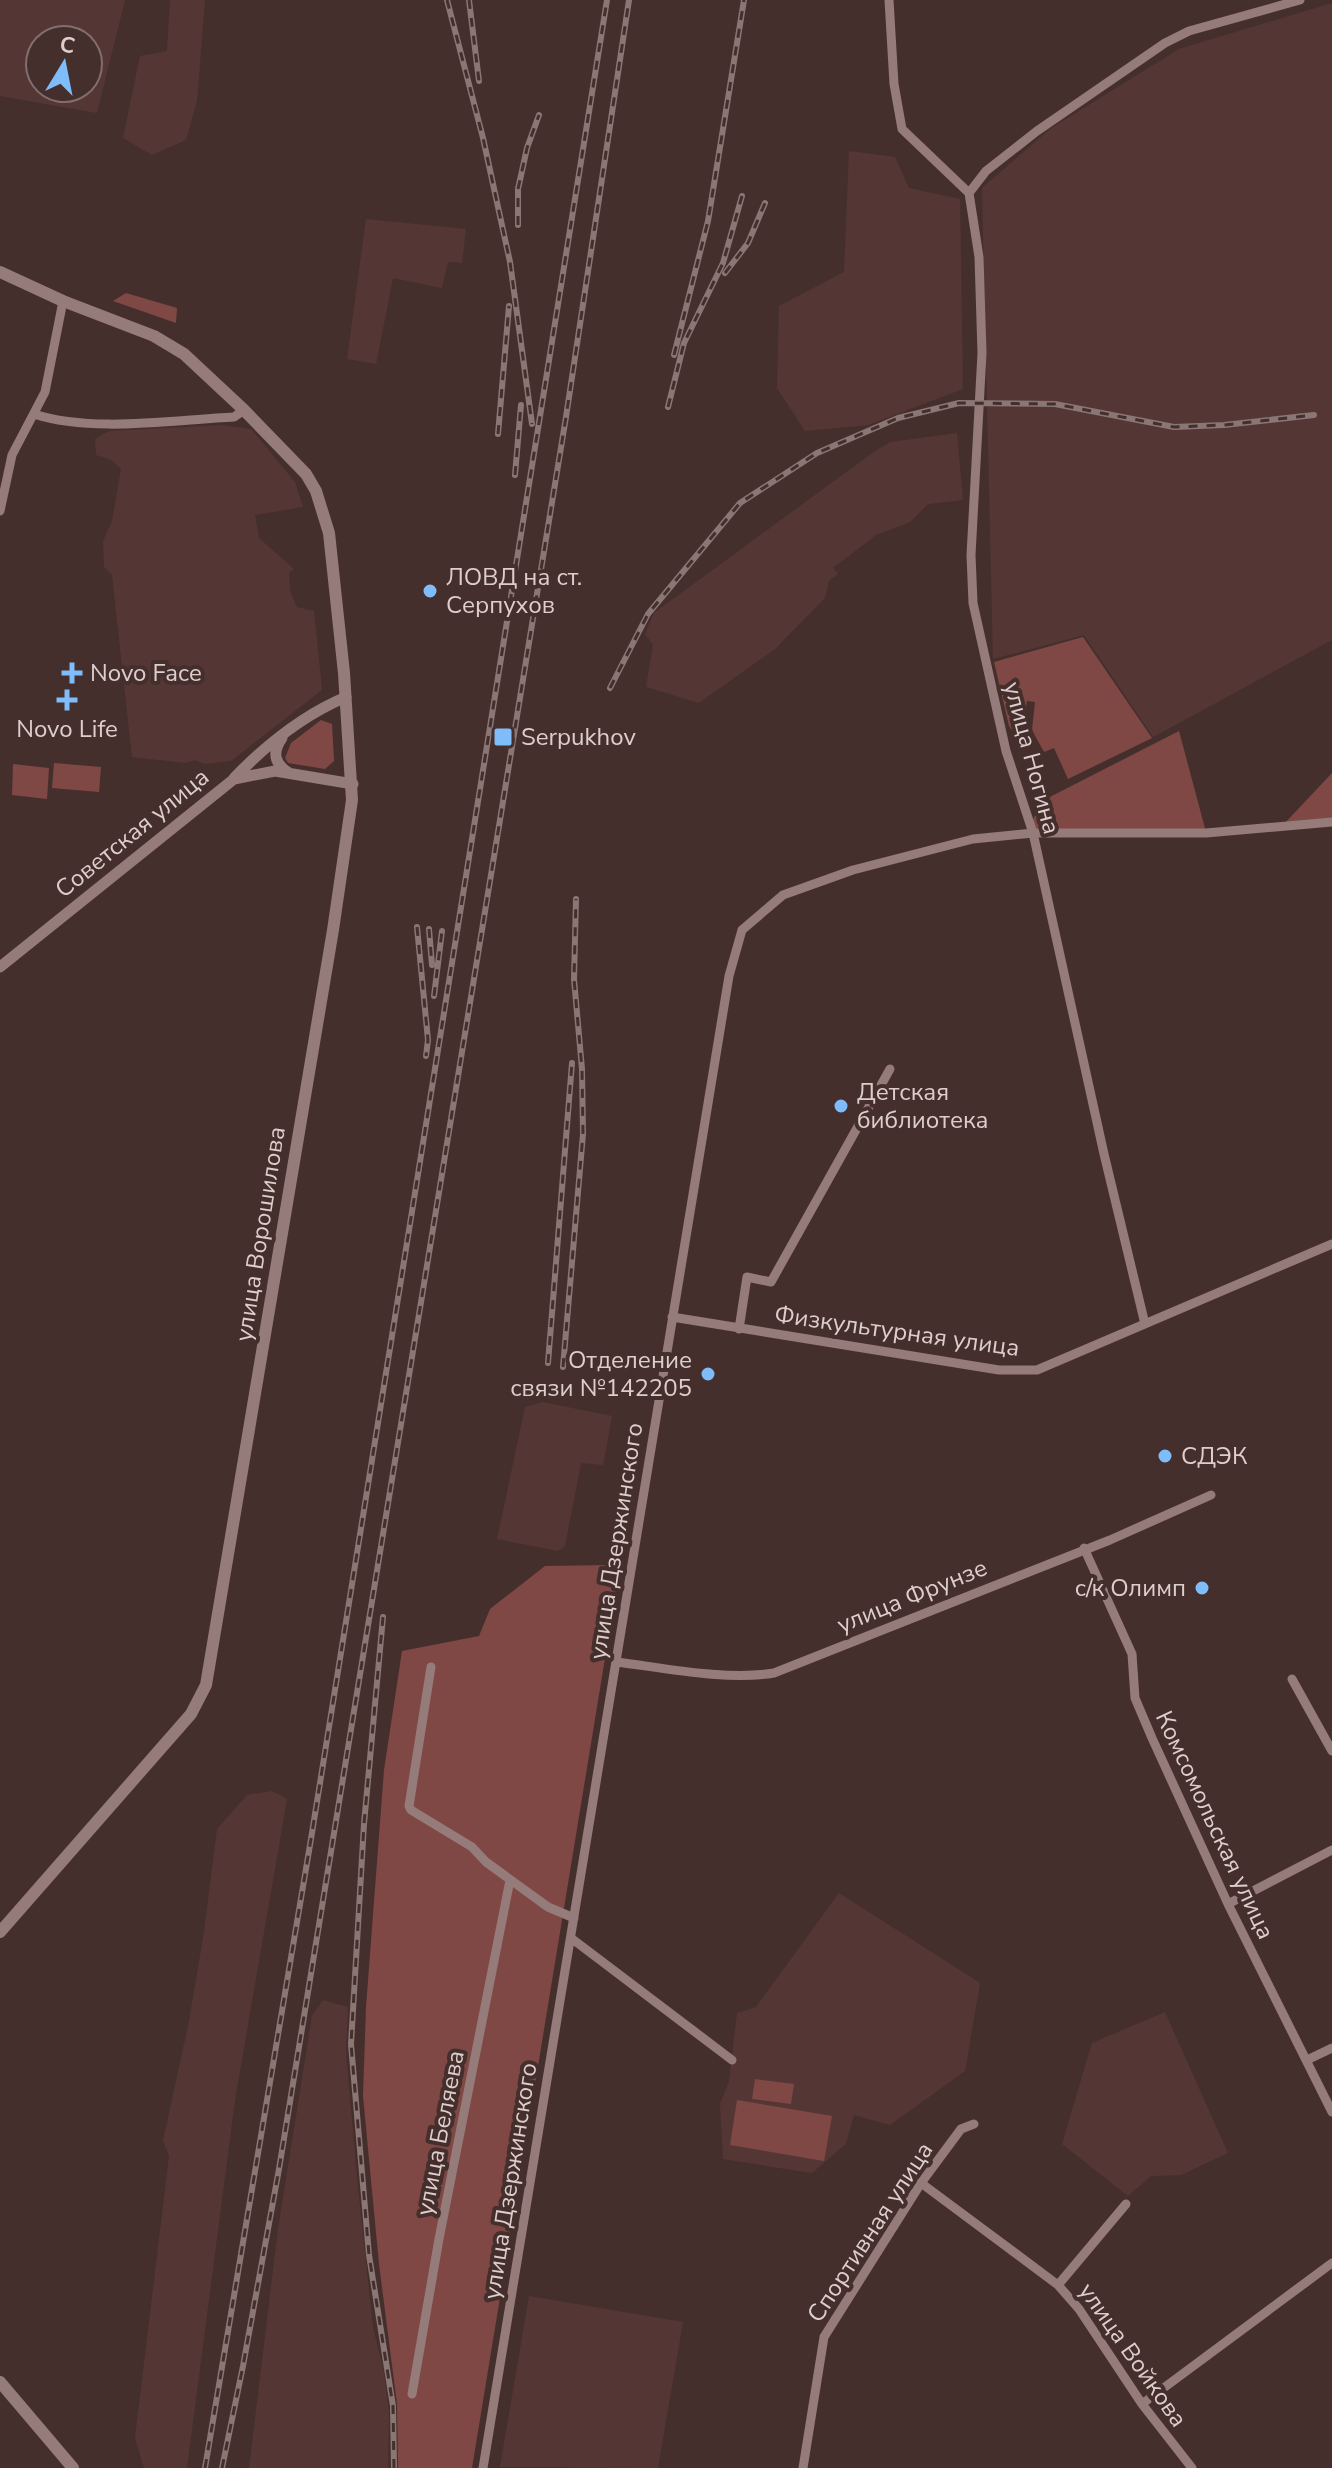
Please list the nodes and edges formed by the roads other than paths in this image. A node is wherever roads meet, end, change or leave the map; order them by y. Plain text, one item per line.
1 (889, 0) edge
2 (1300, 0) edge
3 (969, 193) junction
4 (0, 272) edge
5 (63, 301) junction
6 (244, 410) junction
7 (34, 414) junction
8 (0, 511) edge
9 (346, 697) junction
10 (287, 731) junction
11 (290, 774) junction
12 (234, 779) junction
13 (353, 784) junction
14 (1332, 822) edge
15 (1033, 833) junction
16 (0, 967) edge
17 (890, 1069) dead end
18 (1332, 1244) edge
19 (672, 1317) junction
20 (1145, 1324) junction
21 (739, 1329) junction
22 (1211, 1495) dead end
23 (1084, 1548) junction
24 (617, 1662) junction
25 (431, 1667) dead end
26 (1292, 1679) dead end
27 (1332, 1751) edge
28 (1332, 1850) edge
29 (510, 1880) junction
30 (1228, 1904) junction
31 (574, 1918) junction
32 (0, 1932) edge
33 (571, 1938) junction
34 (1332, 2048) edge
35 (732, 2060) dead end
36 (1307, 2060) junction
37 (1332, 2112) edge
38 (974, 2124) dead end
39 (921, 2183) junction
40 (1126, 2204) dead end
41 (1332, 2263) edge
42 (1058, 2285) junction
43 (0, 2382) edge
44 (412, 2394) dead end
45 (1142, 2404) junction
46 (73, 2468) edge
47 (483, 2468) edge
48 (803, 2468) edge
49 (1192, 2468) edge

1 - 3 street
2 - 3 street
3 - 15 street, улица Ногина
4 - 5 main road
5 - 6 main road
5 - 7 street
6 - 7 street
6 - 9 main road, улица Ворошилова
7 - 8 street
9 - 10 street
9 - 13 main road, улица Ворошилова
10 - 11 street
10 - 12 street
11 - 12 street, Советская улица
11 - 13 street, Советская улица
12 - 16 street, Советская улица
13 - 32 main road, улица Ворошилова
14 - 15 street, улица Дзержинского
15 - 19 street, улица Дзержинского
15 - 20 street, улица Ногина
17 - 21 street
18 - 20 street, Физкультурная улица
19 - 21 street, Физкультурная улица
19 - 24 street, улица Дзержинского
20 - 21 street, Физкультурная улица
22 - 23 street, улица Фрунзе
23 - 24 street, улица Фрунзе
23 - 30 street, Комсомольская улица
24 - 31 street, улица Дзержинского
25 - 29 street
26 - 27 street
28 - 30 street
29 - 31 street
29 - 44 street, улица Беляева
30 - 36 street, Комсомольская улица
31 - 33 street, улица Дзержинского
33 - 35 street
33 - 47 street, улица Дзержинского
34 - 36 street
36 - 37 street, Комсомольская улица
38 - 39 street, Спортивная улица
39 - 42 street, улица Войкова
39 - 48 street, Спортивная улица
40 - 42 street
41 - 45 street
42 - 45 street, улица Войкова
43 - 46 main road
45 - 49 street, улица Войкова

